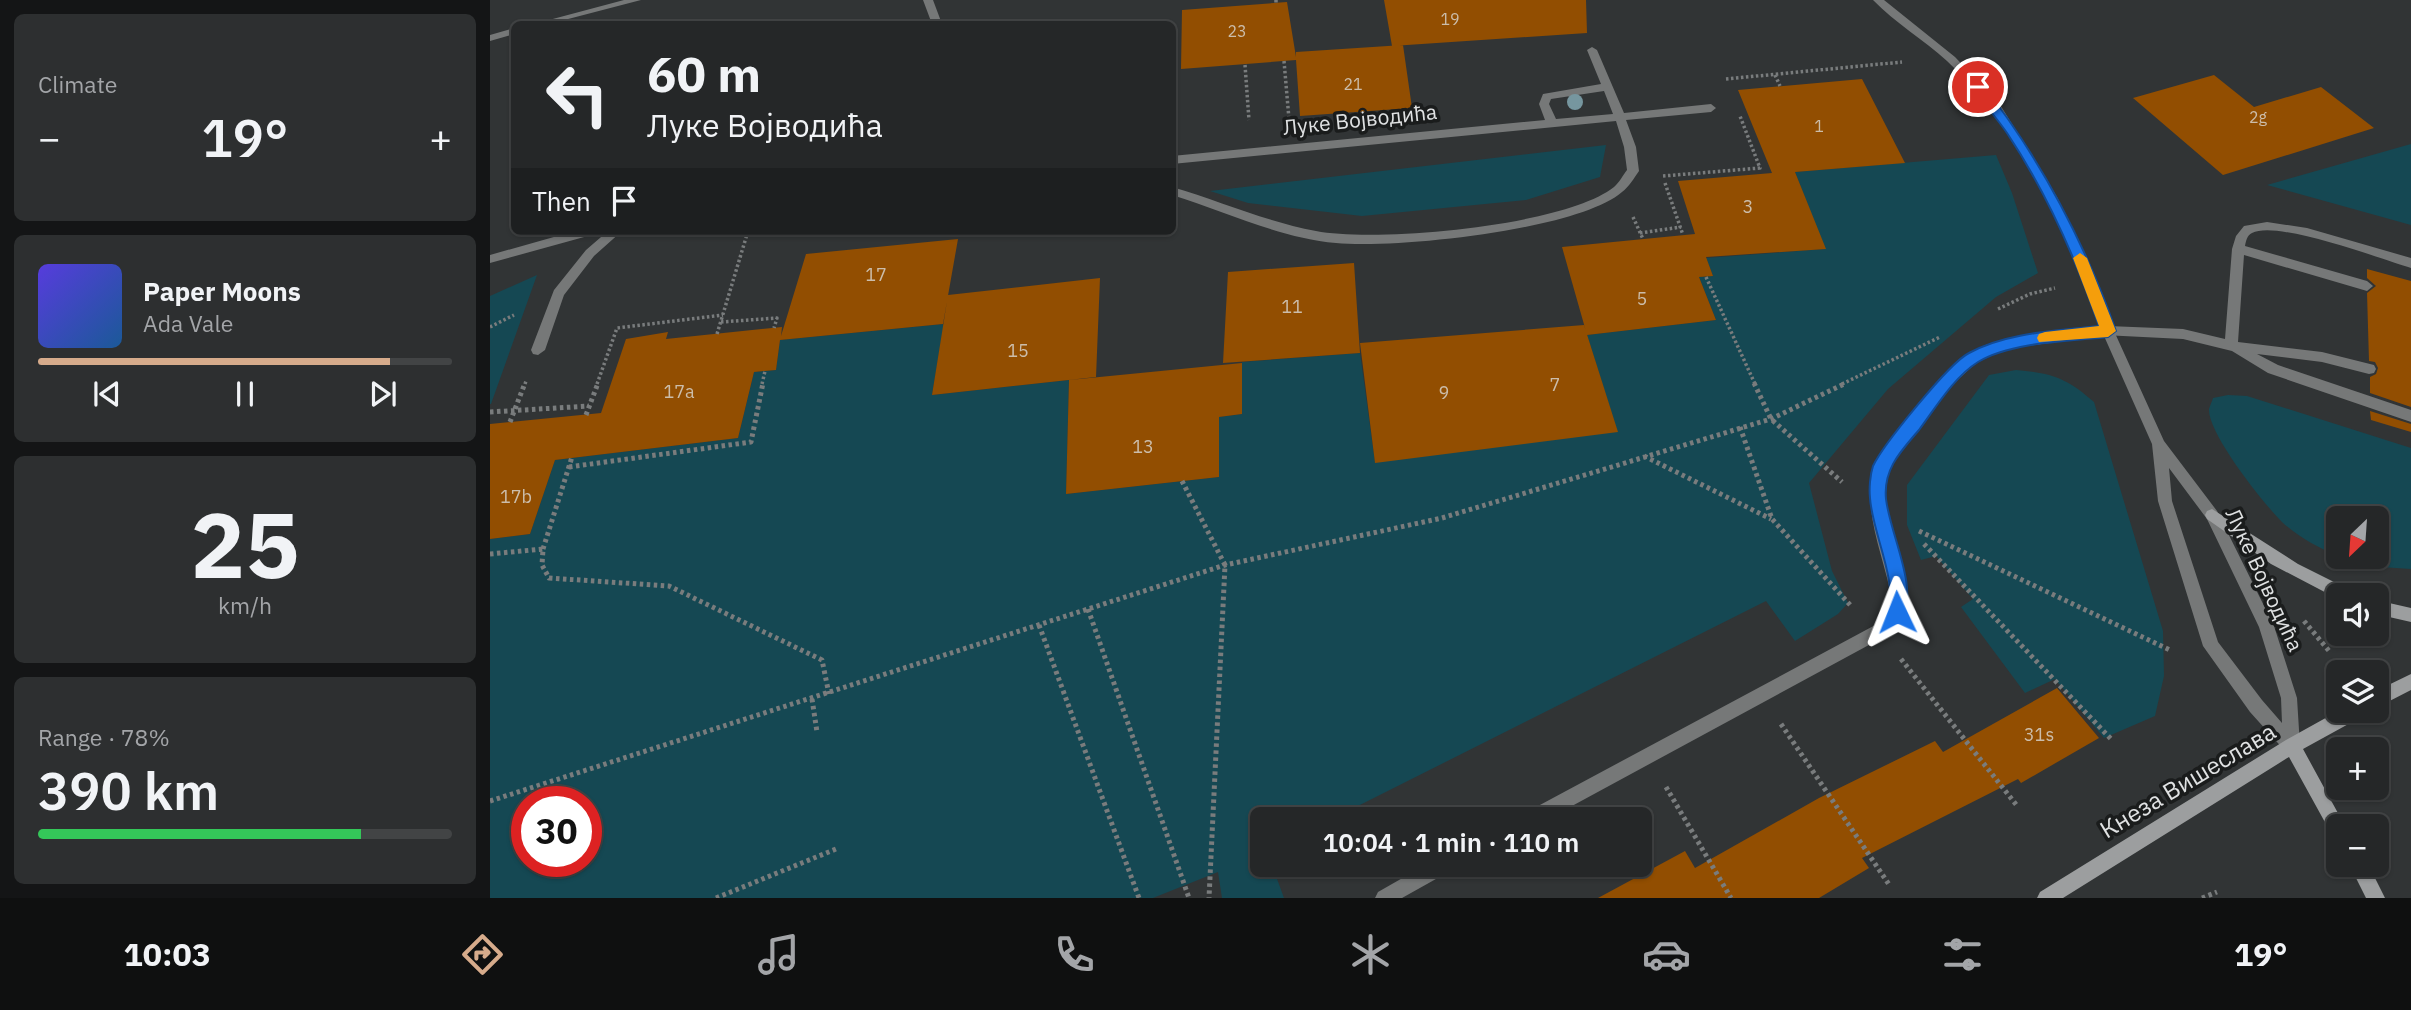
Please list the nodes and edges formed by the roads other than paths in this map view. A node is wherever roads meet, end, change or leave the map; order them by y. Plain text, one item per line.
1 (636, 0) edge
2 (928, 0) edge
3 (1878, 0) edge
4 (551, 21) edge
5 (936, 21) edge
6 (511, 32) edge
7 (490, 38) edge
8 (1592, 50) dead end
9 (1607, 87) junction
10 (1711, 108) dead end
11 (1619, 116) junction
12 (1551, 122) junction
13 (1176, 160) edge
14 (1176, 192) edge
15 (577, 235) edge
16 (611, 235) edge
17 (2238, 249) junction
18 (490, 259) edge
19 (2411, 263) edge
20 (2367, 286) dead end
21 (2108, 331) junction
22 (2231, 346) junction
23 (538, 350) road end
24 (2370, 369) dead end
25 (2411, 416) edge
26 (2159, 444) junction
27 (2212, 514) junction
28 (2326, 586) edge
29 (2389, 610) edge
30 (2411, 615) edge
31 (2411, 682) edge
32 (2389, 693) edge
33 (2334, 723) edge
34 (2292, 746) junction
35 (1553, 807) edge
36 (2330, 814) edge
37 (1422, 877) edge
38 (2365, 877) edge
39 (1384, 898) edge
40 (2046, 898) edge
41 (2376, 898) edge

1 - 4 street
2 - 5 street
3 - 21 street, Луке Војводића
6 - 7 street
8 - 9 street
9 - 11 street
9 - 12 street
10 - 11 street, Луке Војводића
11 - 12 street, Луке Војводића
11 - 14 street
12 - 13 street, Луке Војводића
15 - 18 street
16 - 23 street
17 - 19 street
17 - 20 street
17 - 22 street
21 - 22 street
21 - 26 street, Луке Војводића
21 - 35 street
22 - 24 street
22 - 25 street
26 - 27 street, Луке Војводића
26 - 34 street, Луке Војводића
27 - 28 main road
27 - 34 street, Луке Војводића
29 - 30 main road
31 - 32 main road
33 - 34 main road, Кнеза Вишеслава
34 - 36 main road
34 - 40 main road, Кнеза Вишеслава
37 - 39 street
38 - 41 main road

